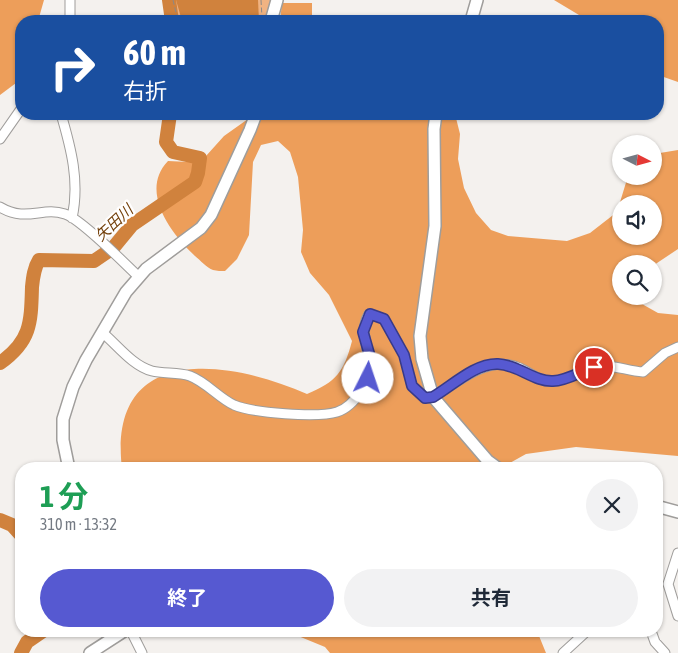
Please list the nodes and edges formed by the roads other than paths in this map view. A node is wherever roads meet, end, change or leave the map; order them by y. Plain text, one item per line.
1 (70, 0) edge
2 (277, 0) edge
3 (476, 0) edge
4 (70, 15) edge
5 (269, 15) edge
6 (472, 15) edge
7 (15, 118) edge
8 (62, 120) edge
9 (254, 120) edge
10 (435, 120) edge
11 (0, 139) edge
12 (0, 207) edge
13 (72, 218) junction
14 (139, 277) junction
15 (104, 334) junction
16 (678, 347) edge
17 (433, 397) junction
18 (68, 462) edge
19 (489, 462) edge
20 (663, 508) edge
21 (678, 512) edge
22 (678, 553) edge
23 (678, 616) edge
24 (115, 637) edge
25 (134, 637) edge
26 (580, 637) edge
27 (654, 637) edge
28 (90, 653) edge
29 (142, 653) edge
30 (563, 653) edge
31 (665, 653) edge

1 - 4 street
2 - 5 street
3 - 6 street
7 - 11 street
8 - 13 street
9 - 14 street
10 - 17 street
12 - 13 street
13 - 14 street
14 - 15 street
15 - 17 street
15 - 18 street
16 - 17 street
17 - 19 street
20 - 21 street
22 - 23 street
24 - 28 street
25 - 29 street
26 - 30 street
27 - 31 street

